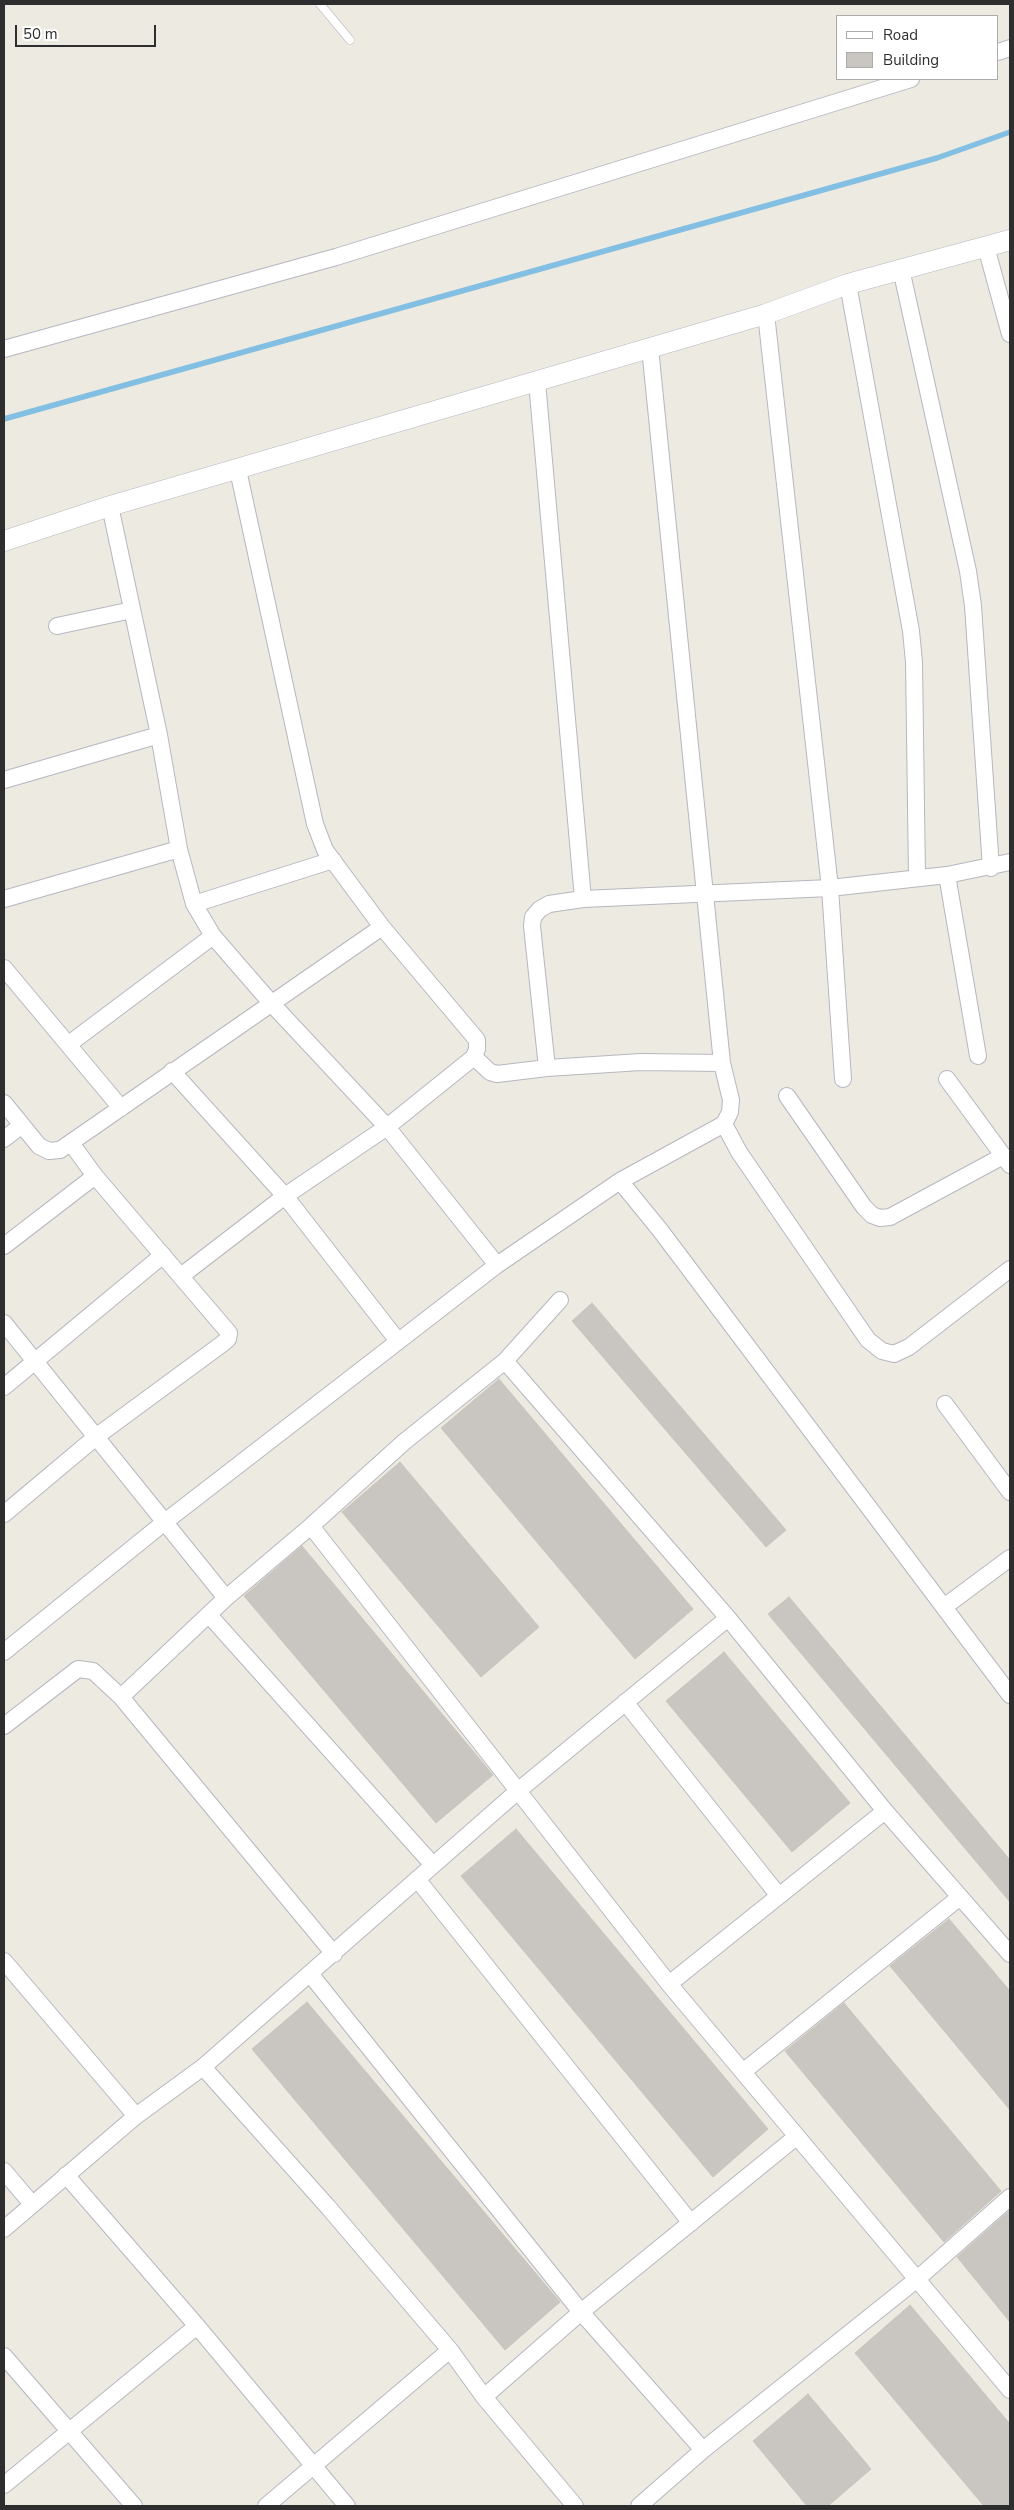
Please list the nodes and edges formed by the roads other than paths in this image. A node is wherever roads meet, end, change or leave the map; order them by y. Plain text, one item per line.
1 (320, 4) edge
2 (350, 40) dead end
3 (908, 80) edge
4 (1010, 240) edge
5 (986, 247) junction
6 (901, 269) junction
7 (848, 284) junction
8 (766, 314) junction
9 (1010, 334) edge
10 (650, 348) junction
11 (4, 349) edge
12 (537, 382) junction
13 (238, 470) junction
14 (110, 506) junction
15 (4, 541) edge
16 (132, 610) junction
17 (57, 626) dead end
18 (159, 735) junction
19 (4, 780) edge
20 (179, 849) junction
21 (333, 860) junction
22 (1010, 862) edge
23 (991, 868) junction
24 (947, 875) junction
25 (917, 877) junction
26 (830, 888) junction
27 (706, 893) junction
28 (4, 899) edge
29 (583, 899) junction
30 (194, 904) junction
31 (382, 927) junction
32 (213, 936) junction
33 (4, 968) edge
34 (272, 1004) junction
35 (69, 1044) junction
36 (978, 1056) dead end
37 (474, 1057) junction
38 (722, 1063) junction
39 (547, 1068) junction
40 (172, 1072) junction
41 (843, 1079) dead end
42 (948, 1079) dead end
43 (787, 1096) dead end
44 (4, 1103) edge
45 (121, 1108) junction
46 (724, 1124) junction
47 (22, 1125) junction
48 (387, 1127) junction
49 (4, 1139) edge
50 (71, 1143) junction
51 (1007, 1161) edge
52 (96, 1176) junction
53 (620, 1181) junction
54 (285, 1196) junction
55 (4, 1246) edge
56 (163, 1255) junction
57 (497, 1265) junction
58 (1010, 1269) edge
59 (181, 1276) junction
60 (560, 1300) dead end
61 (4, 1323) edge
62 (398, 1341) junction
63 (36, 1361) junction
64 (505, 1361) junction
65 (4, 1387) edge
66 (945, 1404) dead end
67 (97, 1436) junction
68 (1010, 1492) edge
69 (4, 1514) edge
70 (166, 1521) junction
71 (311, 1526) junction
72 (1010, 1558) edge
73 (226, 1598) junction
74 (944, 1607) junction
75 (209, 1615) junction
76 (728, 1618) junction
77 (4, 1652) edge
78 (1010, 1695) edge
79 (121, 1697) junction
80 (625, 1702) junction
81 (4, 1726) edge
82 (519, 1790) junction
83 (885, 1811) junction
84 (433, 1865) junction
85 (417, 1879) junction
86 (779, 1896) junction
87 (960, 1897) junction
88 (334, 1954) junction
89 (1010, 1954) edge
90 (4, 1960) edge
91 (311, 1975) junction
92 (669, 1984) junction
93 (203, 2067) junction
94 (744, 2071) junction
95 (136, 2116) junction
96 (796, 2137) junction
97 (4, 2171) edge
98 (66, 2175) junction
99 (1010, 2197) edge
100 (32, 2204) junction
101 (691, 2222) junction
102 (4, 2229) edge
103 (916, 2280) junction
104 (581, 2312) junction
105 (197, 2326) junction
106 (450, 2350) junction
107 (4, 2356) edge
108 (1010, 2390) edge
109 (484, 2396) junction
110 (70, 2431) junction
111 (703, 2450) junction
112 (313, 2466) junction
113 (4, 2485) edge
114 (134, 2506) edge
115 (266, 2506) edge
116 (347, 2506) edge
117 (575, 2506) edge
118 (639, 2506) edge

1 - 2 lane
3 - 11 street
4 - 5 street
5 - 6 street
5 - 9 street
6 - 7 street
6 - 23 street
7 - 8 street
7 - 25 street
8 - 10 street
8 - 26 street
10 - 12 street
10 - 27 street
12 - 13 street
12 - 29 street
13 - 14 street
13 - 21 street
14 - 15 street
14 - 16 street
16 - 17 street
16 - 18 street
18 - 19 street
18 - 20 street
20 - 28 street
20 - 30 street
21 - 30 street
21 - 31 street
22 - 23 street
23 - 24 street
24 - 25 street
24 - 36 street
25 - 26 street
26 - 27 street
26 - 41 street
27 - 29 street
27 - 38 street
29 - 39 street
30 - 32 street
31 - 34 street
31 - 37 street
32 - 34 street
32 - 35 street
33 - 35 street
34 - 40 street
34 - 48 street
35 - 45 street
37 - 39 street
37 - 48 street
38 - 39 street
38 - 46 street
40 - 45 street
40 - 54 street
42 - 51 street
43 - 51 street
44 - 47 street
45 - 50 street
46 - 53 street
46 - 58 street
47 - 49 street
47 - 50 street
48 - 54 street
48 - 57 street
50 - 52 street
52 - 55 street
52 - 56 street
53 - 57 street
53 - 74 street
54 - 59 street
54 - 62 street
56 - 59 street
56 - 63 street
57 - 62 street
59 - 67 street
60 - 64 street
61 - 63 street
62 - 70 street
63 - 65 street
63 - 67 street
64 - 71 street
64 - 76 street
66 - 68 street
67 - 69 street
67 - 70 street
70 - 73 street
70 - 77 street
71 - 73 street
71 - 82 street
72 - 74 street
73 - 75 street
74 - 78 street
75 - 79 street
75 - 84 street
76 - 80 street
76 - 83 street
79 - 81 street
79 - 88 street
80 - 82 street
80 - 86 street
82 - 84 street
82 - 92 street
83 - 86 street
83 - 87 street
84 - 85 street
85 - 88 street
85 - 101 street
86 - 92 street
87 - 89 street
87 - 94 street
88 - 91 street
90 - 95 street
91 - 93 street
91 - 104 street
92 - 94 street
93 - 95 street
93 - 106 street
94 - 96 street
95 - 98 street
96 - 101 street
96 - 103 street
97 - 100 street
98 - 100 street
98 - 105 street
99 - 103 street
100 - 102 street
101 - 104 street
103 - 108 street
103 - 111 street
104 - 109 street
104 - 111 street
105 - 110 street
105 - 112 street
106 - 109 street
106 - 112 street
107 - 110 street
109 - 117 street
110 - 113 street
110 - 114 street
111 - 118 street
112 - 115 street
112 - 116 street

